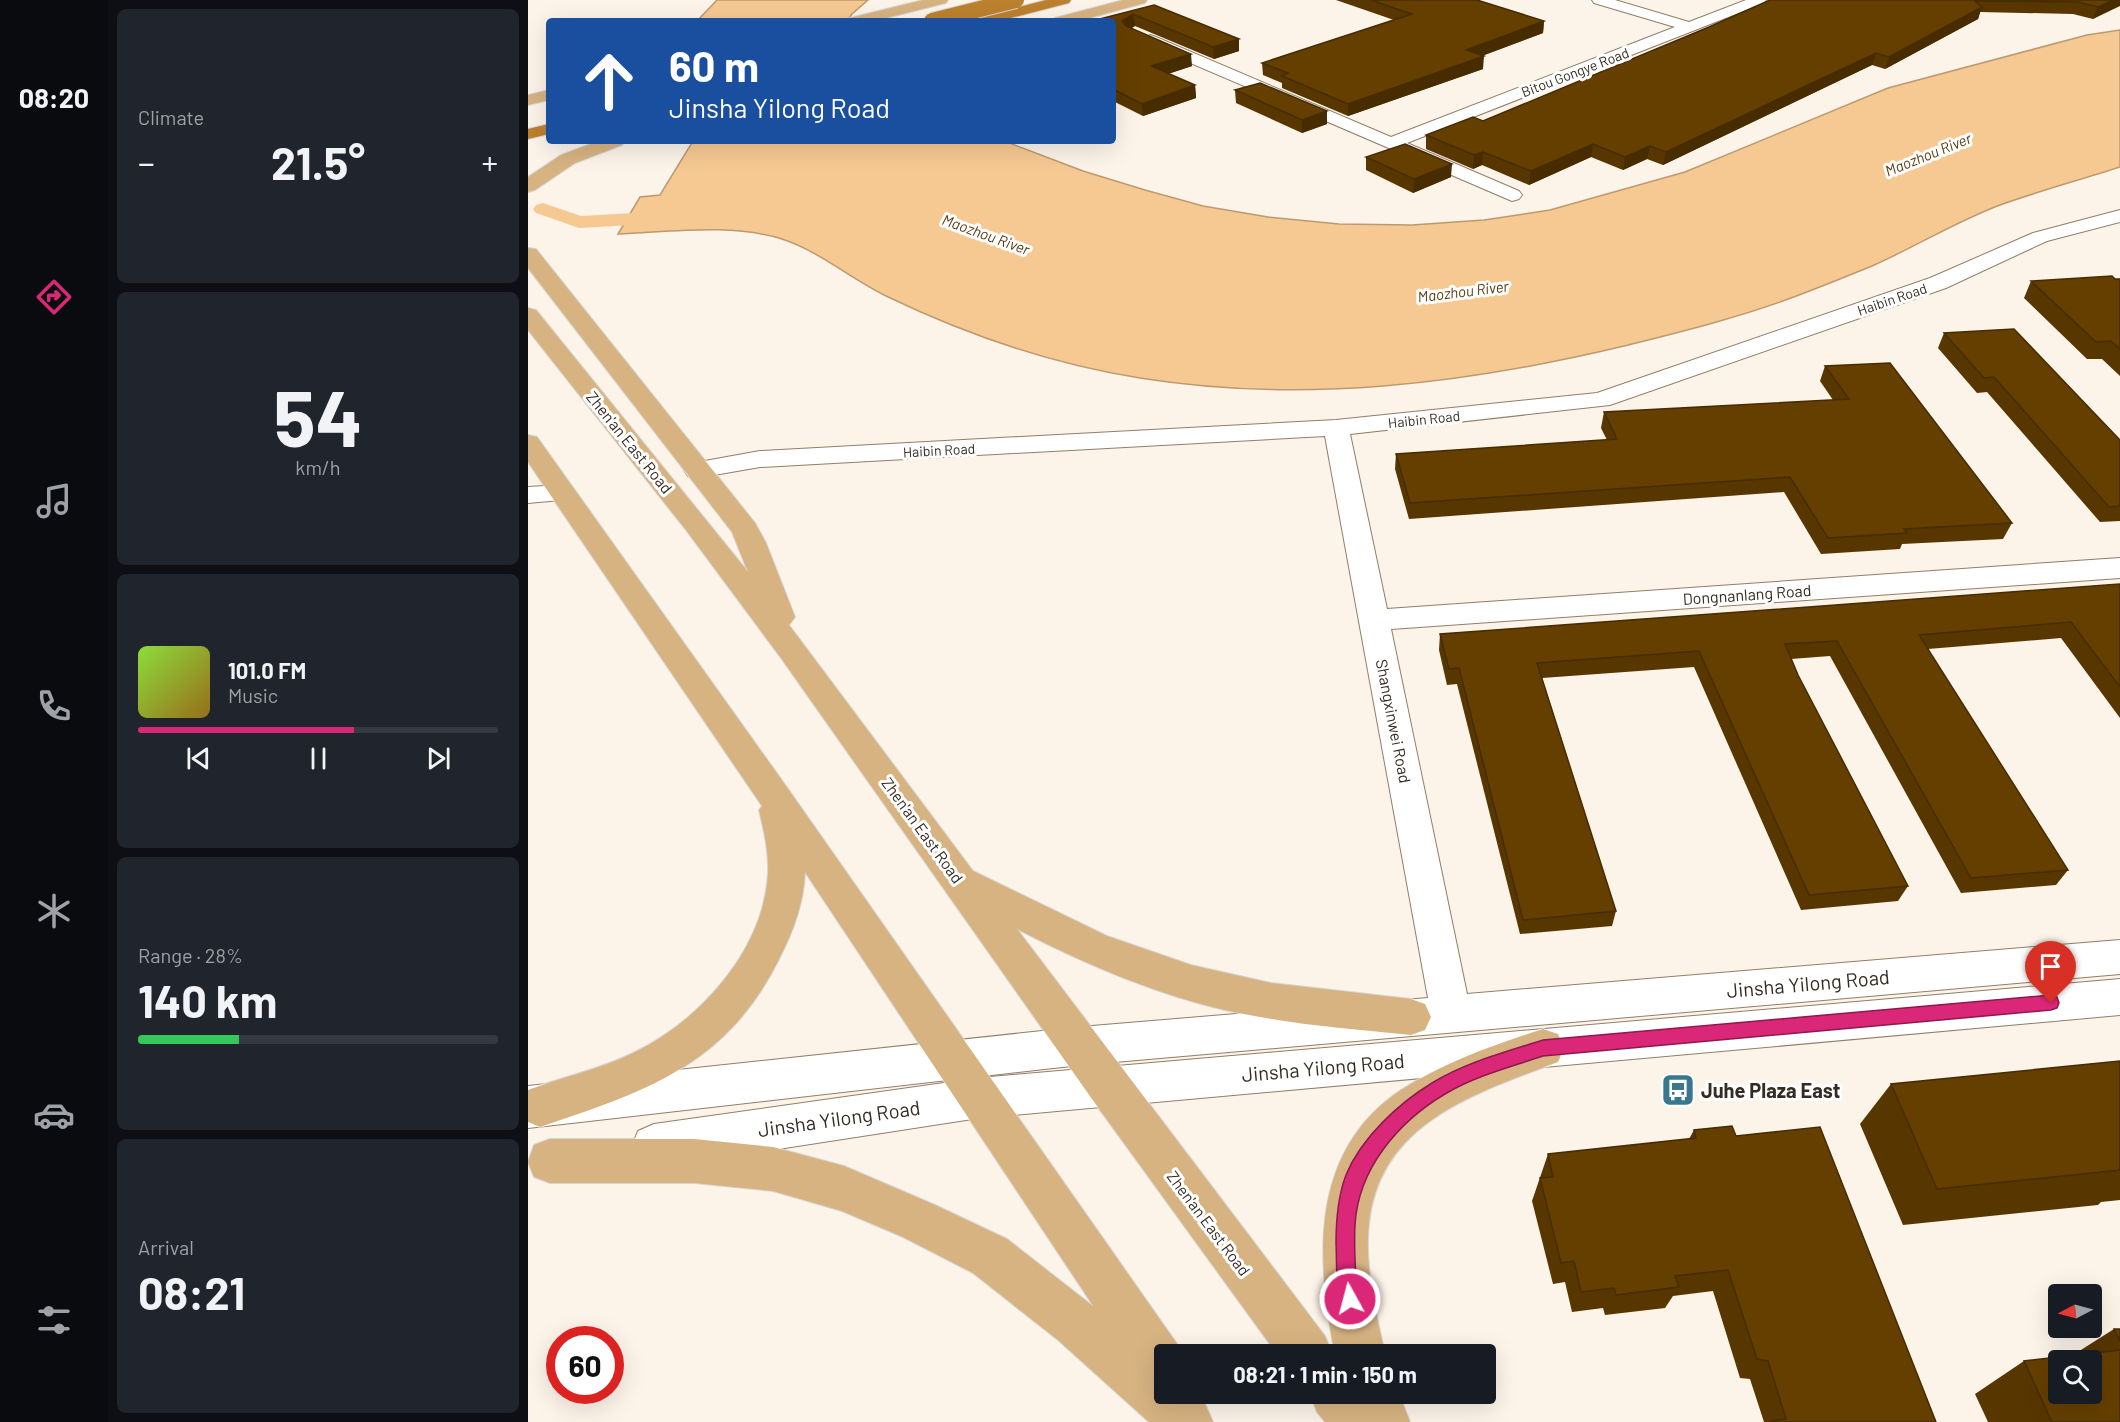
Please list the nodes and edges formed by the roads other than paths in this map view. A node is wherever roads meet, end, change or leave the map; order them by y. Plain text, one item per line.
1 (943, 0) edge
2 (1016, 0) edge
3 (1064, 0) edge
4 (1599, 0) edge
5 (1759, 0) edge
6 (1147, 2) edge
7 (868, 18) edge
8 (944, 18) edge
9 (946, 18) edge
10 (993, 18) edge
11 (1074, 18) edge
12 (1096, 18) edge
13 (1691, 27) junction
14 (1134, 33) edge
15 (546, 93) edge
16 (546, 94) edge
17 (528, 95) edge
18 (528, 100) edge
19 (546, 116) edge
20 (528, 120) edge
21 (546, 130) edge
22 (528, 134) edge
23 (1391, 143) junction
24 (589, 144) edge
25 (608, 144) edge
26 (538, 157) dead end
27 (528, 186) edge
28 (1512, 195) dead end
29 (2120, 216) edge
30 (528, 254) edge
31 (528, 315) edge
32 (1336, 428) junction
33 (529, 445) edge
34 (697, 470) junction
35 (545, 494) edge
36 (2120, 567) edge
37 (1374, 620) junction
38 (792, 650) junction
39 (774, 796) junction
40 (960, 880) junction
41 (2120, 957) edge
42 (2120, 997) edge
43 (1451, 1014) junction
44 (1411, 1017) junction
45 (1080, 1046) junction
46 (1543, 1048) junction
47 (954, 1060) junction
48 (1107, 1085) junction
49 (979, 1098) junction
50 (534, 1107) edge
51 (539, 1162) edge
52 (1299, 1344) edge
53 (1358, 1344) edge
54 (1154, 1354) edge
55 (1188, 1404) edge
56 (1342, 1404) edge
57 (1378, 1404) edge
58 (1187, 1422) edge
59 (1200, 1422) edge
60 (1356, 1422) edge
61 (1384, 1422) edge

1 - 7 main road
1 - 9 main road
2 - 8 highway, bridge
3 - 10 highway
4 - 13 street
5 - 13 street, Bitou Gongye Road
6 - 11 main road
6 - 12 main road
13 - 23 street, Bitou Gongye Road
14 - 23 street
15 - 17 main road
16 - 18 main road
19 - 20 highway
21 - 22 highway
23 - 28 street
24 - 26 main road
25 - 27 main road
29 - 32 street, Haibin Road
30 - 34 main road
31 - 38 main road, Zhen'an East Road
32 - 34 street, Haibin Road
32 - 37 street, Shangxinwei Road
33 - 35 main road
34 - 38 main road
35 - 39 main road
36 - 37 street, Dongnanlang Road
37 - 43 street, Shangxinwei Road
38 - 40 main road, Zhen'an East Road
39 - 47 main road
39 - 50 main road
40 - 44 main road
40 - 45 main road, Zhen'an East Road
41 - 43 street, Jinsha Yilong Road
42 - 46 street, Jinsha Yilong Road
43 - 44 street, Jinsha Yilong Road
44 - 45 street, Jinsha Yilong Road
45 - 47 street, Jinsha Yilong Road
45 - 48 main road, Zhen'an East Road
46 - 48 street, Jinsha Yilong Road
46 - 53 main road
47 - 49 main road
47 - 50 street, Jinsha Yilong Road
48 - 49 street, Jinsha Yilong Road
48 - 52 main road, Zhen'an East Road
49 - 51 street, Jinsha Yilong Road
49 - 54 main road
51 - 58 main road
55 - 59 main road
56 - 60 main road
57 - 61 main road

